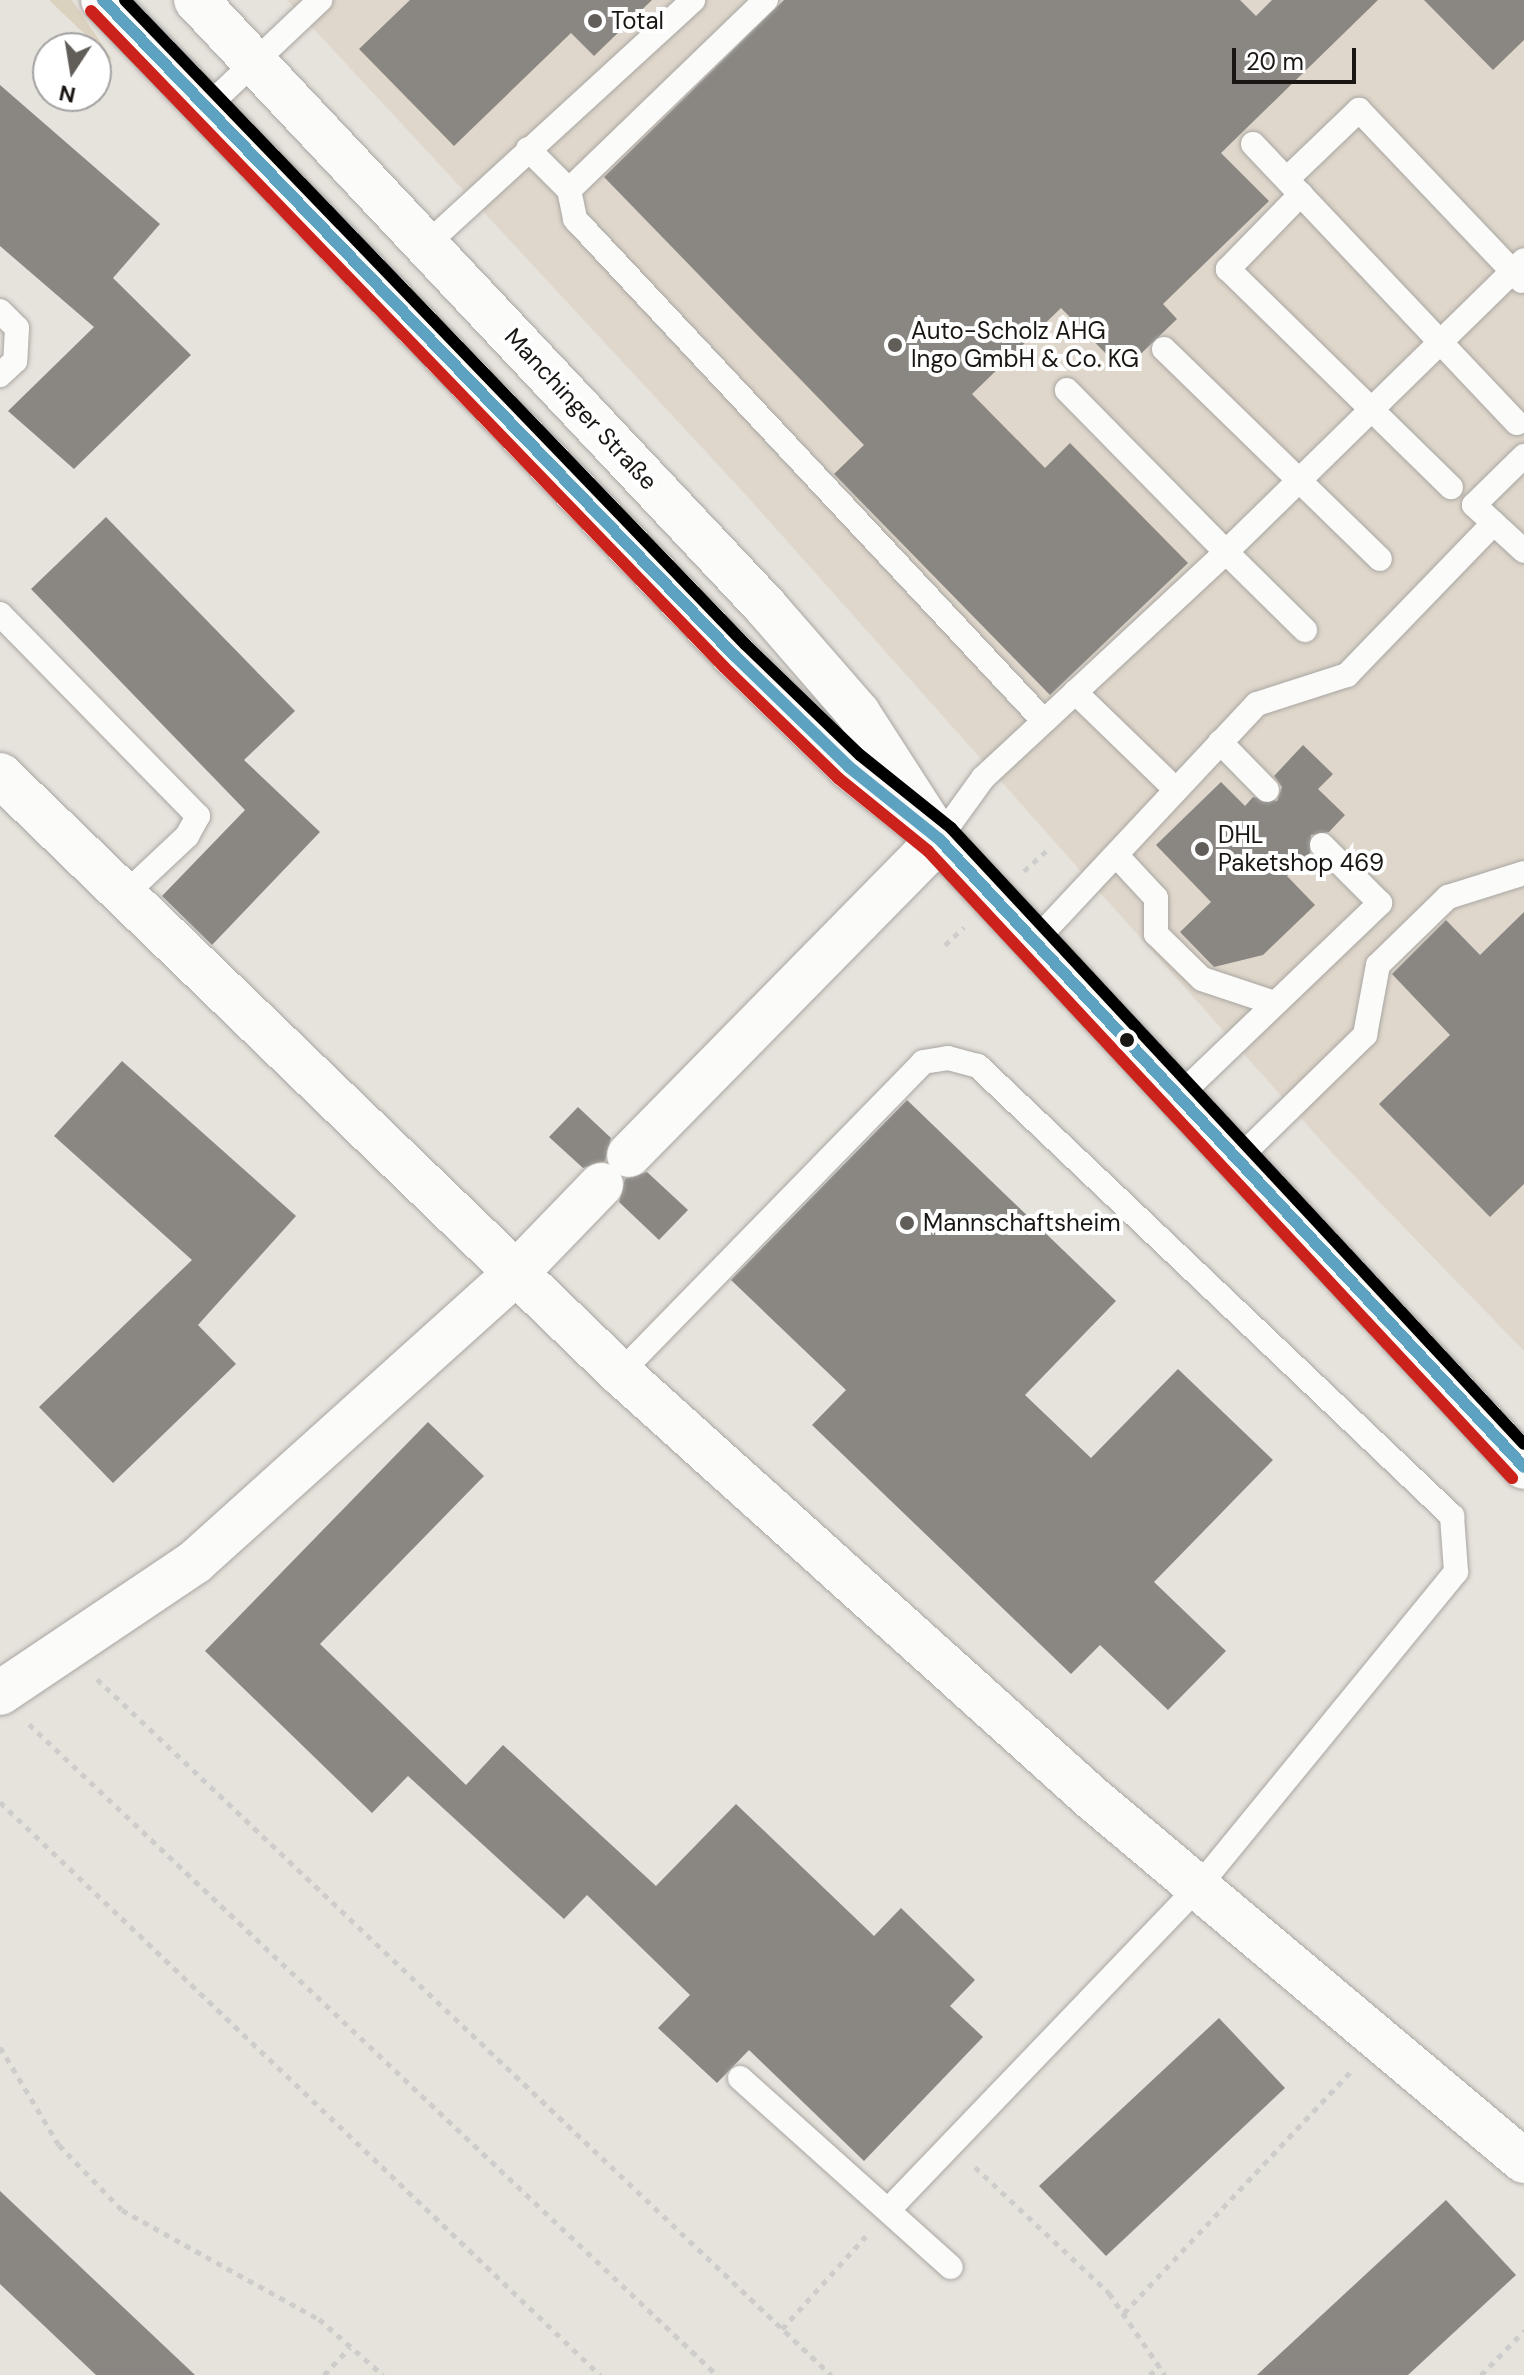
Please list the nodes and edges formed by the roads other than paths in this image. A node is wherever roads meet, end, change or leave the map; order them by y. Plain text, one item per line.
1 (103, 0) edge
2 (196, 0) edge
3 (320, 0) edge
4 (693, 0) edge
5 (766, 0) edge
6 (255, 63) junction
7 (207, 107) junction
8 (1253, 144) dead end
9 (528, 149) junction
10 (1294, 187) junction
11 (569, 190) junction
12 (427, 244) junction
13 (1520, 271) edge
14 (0, 311) edge
15 (1440, 342) junction
16 (1164, 349) dead end
17 (0, 375) edge
18 (1067, 390) dead end
19 (1372, 409) junction
20 (1517, 423) dead end
21 (1524, 456) edge
22 (1299, 481) junction
23 (1451, 487) dead end
24 (1494, 523) junction
25 (1524, 551) edge
26 (1226, 552) junction
27 (1380, 559) dead end
28 (0, 614) edge
29 (1305, 630) dead end
30 (1075, 692) junction
31 (1044, 721) junction
32 (1220, 742) junction
33 (0, 775) edge
34 (1175, 789) junction
35 (1267, 790) dead end
36 (939, 839) junction
37 (1322, 845) dead end
38 (1117, 856) junction
39 (1524, 873) edge
40 (123, 896) junction
41 (1034, 942) junction
42 (1274, 1003) junction
43 (1181, 1094) junction
44 (1240, 1157) junction
45 (515, 1274) junction
46 (620, 1373) junction
47 (1519, 1453) edge
48 (12, 1706) edge
49 (1198, 1887) junction
50 (740, 2078) dead end
51 (1524, 2161) edge
52 (890, 2208) junction
53 (951, 2267) dead end

1 - 7 street, Manchinger Straße
2 - 6 street, Manchinger Straße
3 - 6 lane
4 - 9 lane
5 - 11 lane
6 - 7 lane
6 - 12 street, Manchinger Straße
7 - 36 street, Manchinger Straße
8 - 10 lane
9 - 11 lane
9 - 12 lane
10 - 13 lane
10 - 15 lane
10 - 19 lane
11 - 31 lane
12 - 36 street, Manchinger Straße
13 - 15 lane
14 - 17 lane
15 - 19 lane
15 - 20 lane
16 - 22 lane
18 - 26 lane
19 - 22 lane
19 - 23 lane
21 - 24 lane
22 - 26 lane
22 - 27 lane
24 - 25 lane
24 - 32 lane
26 - 29 lane
26 - 30 lane
28 - 40 lane
30 - 31 lane
30 - 34 lane
31 - 36 lane
32 - 34 lane
32 - 35 lane
33 - 40 street
34 - 38 lane
36 - 41 street, Manchinger Straße
36 - 45 street
37 - 42 lane
38 - 41 lane
38 - 42 lane
39 - 44 lane
40 - 45 street
41 - 43 street, Manchinger Straße
42 - 43 lane
43 - 44 street, Manchinger Straße
44 - 47 street, Manchinger Straße
45 - 46 street
45 - 48 street
46 - 49 street
46 - 49 lane
49 - 51 street
49 - 52 lane
50 - 52 lane
52 - 53 lane

